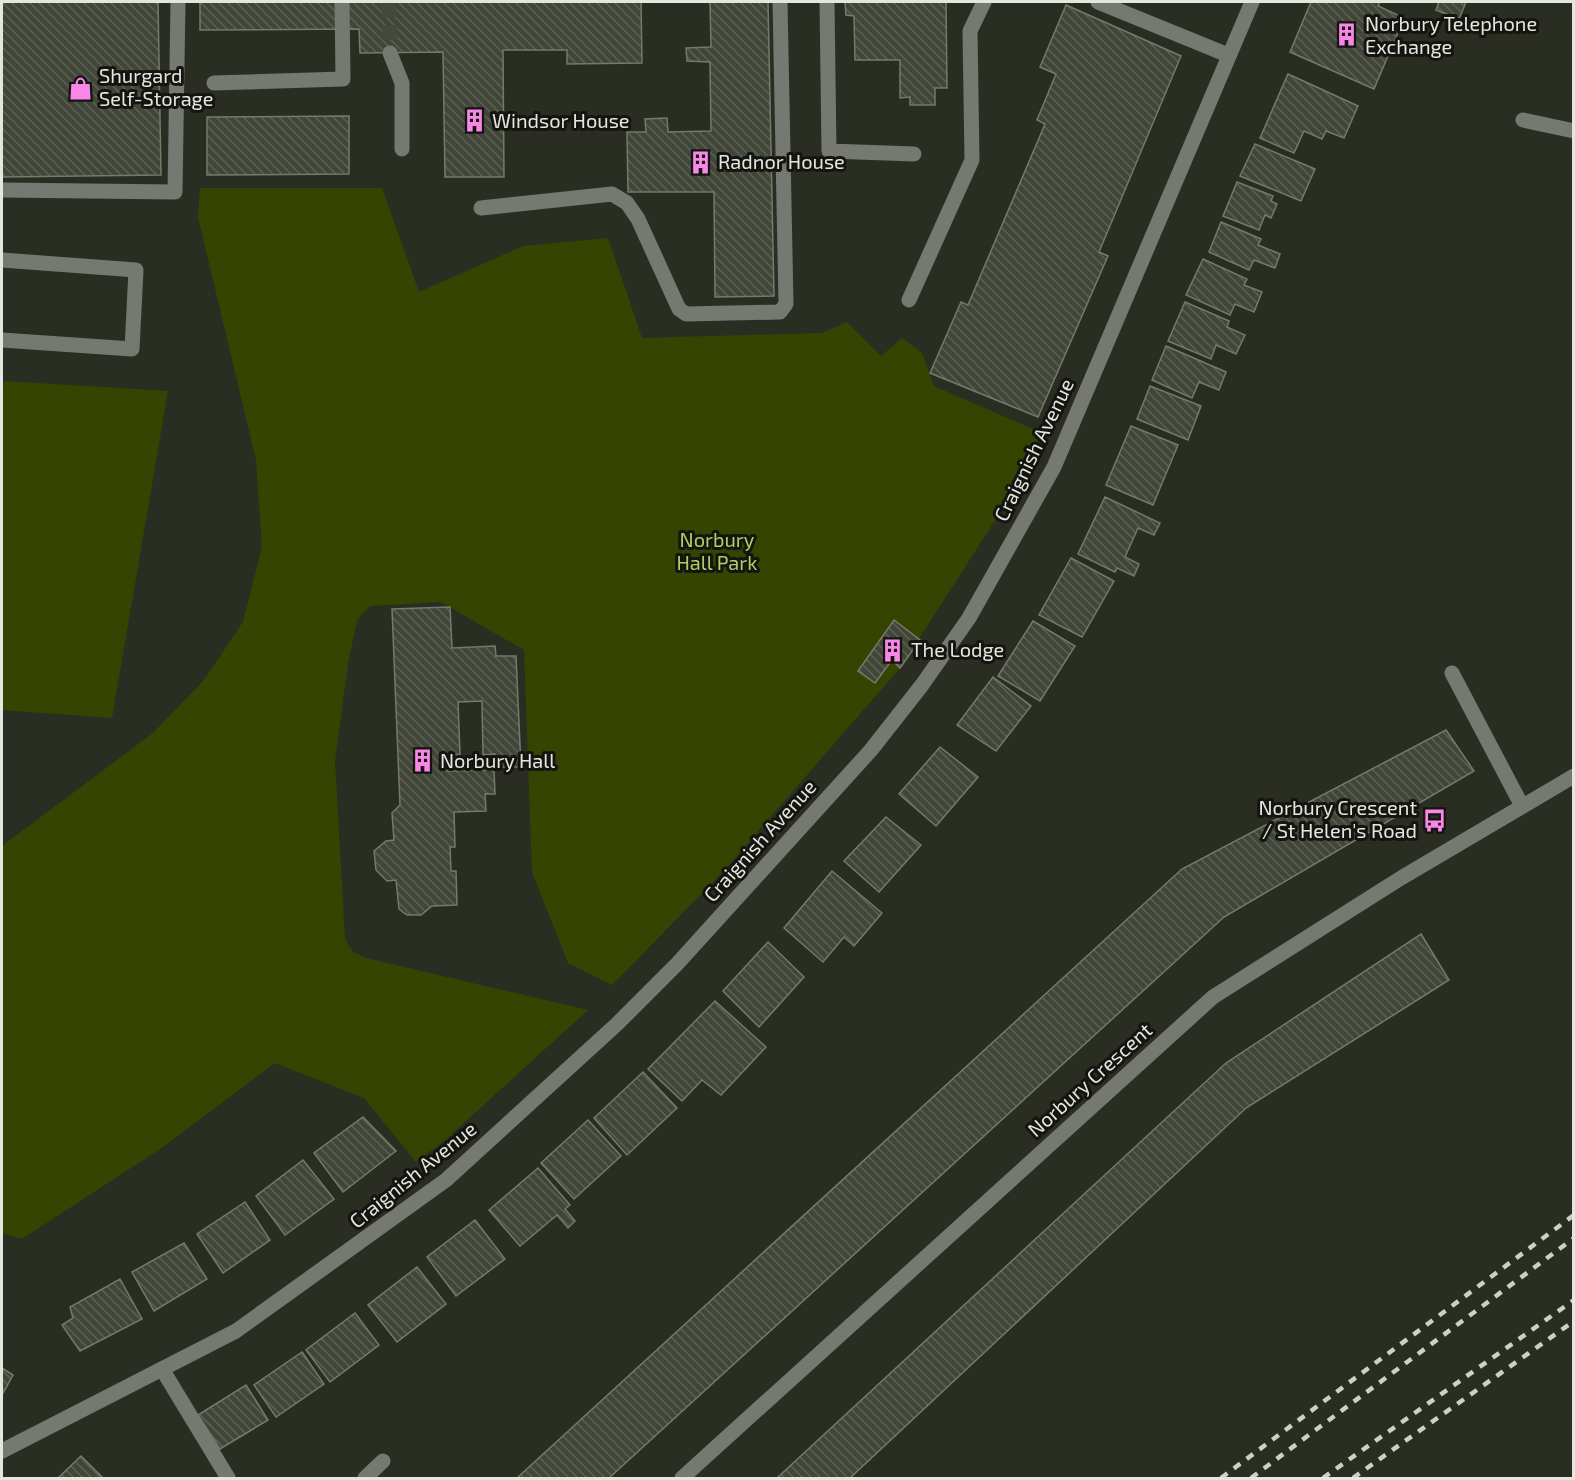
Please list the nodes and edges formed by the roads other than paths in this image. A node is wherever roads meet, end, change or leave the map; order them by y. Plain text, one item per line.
1 (178, 2) edge
2 (342, 2) edge
3 (780, 2) edge
4 (827, 2) edge
5 (984, 2) edge
6 (1098, 2) edge
7 (1252, 2) edge
8 (390, 52) tunnel mouth
9 (1228, 56) junction
10 (213, 82) dead end
11 (1523, 120) dead end
12 (1574, 132) edge
13 (402, 148) dead end
14 (915, 154) dead end
15 (2, 190) edge
16 (481, 208) dead end
17 (2, 260) edge
18 (909, 300) dead end
19 (2, 340) edge
20 (1452, 674) dead end
21 (1574, 776) edge
22 (1522, 806) junction
23 (162, 1369) junction
24 (2, 1451) edge
25 (383, 1461) dead end
26 (228, 1479) edge
27 (365, 1479) edge
28 (682, 1479) edge

1 - 15 street
2 - 10 street
3 - 16 street
4 - 14 street
5 - 18 street
6 - 9 street
7 - 9 street, Craignish Avenue
8 - 13 street
9 - 23 street, Craignish Avenue
11 - 12 street
17 - 19 street
20 - 22 street
21 - 22 street, Norbury Crescent
22 - 28 street, Norbury Crescent
23 - 24 street, Craignish Avenue
23 - 26 street
25 - 27 street

